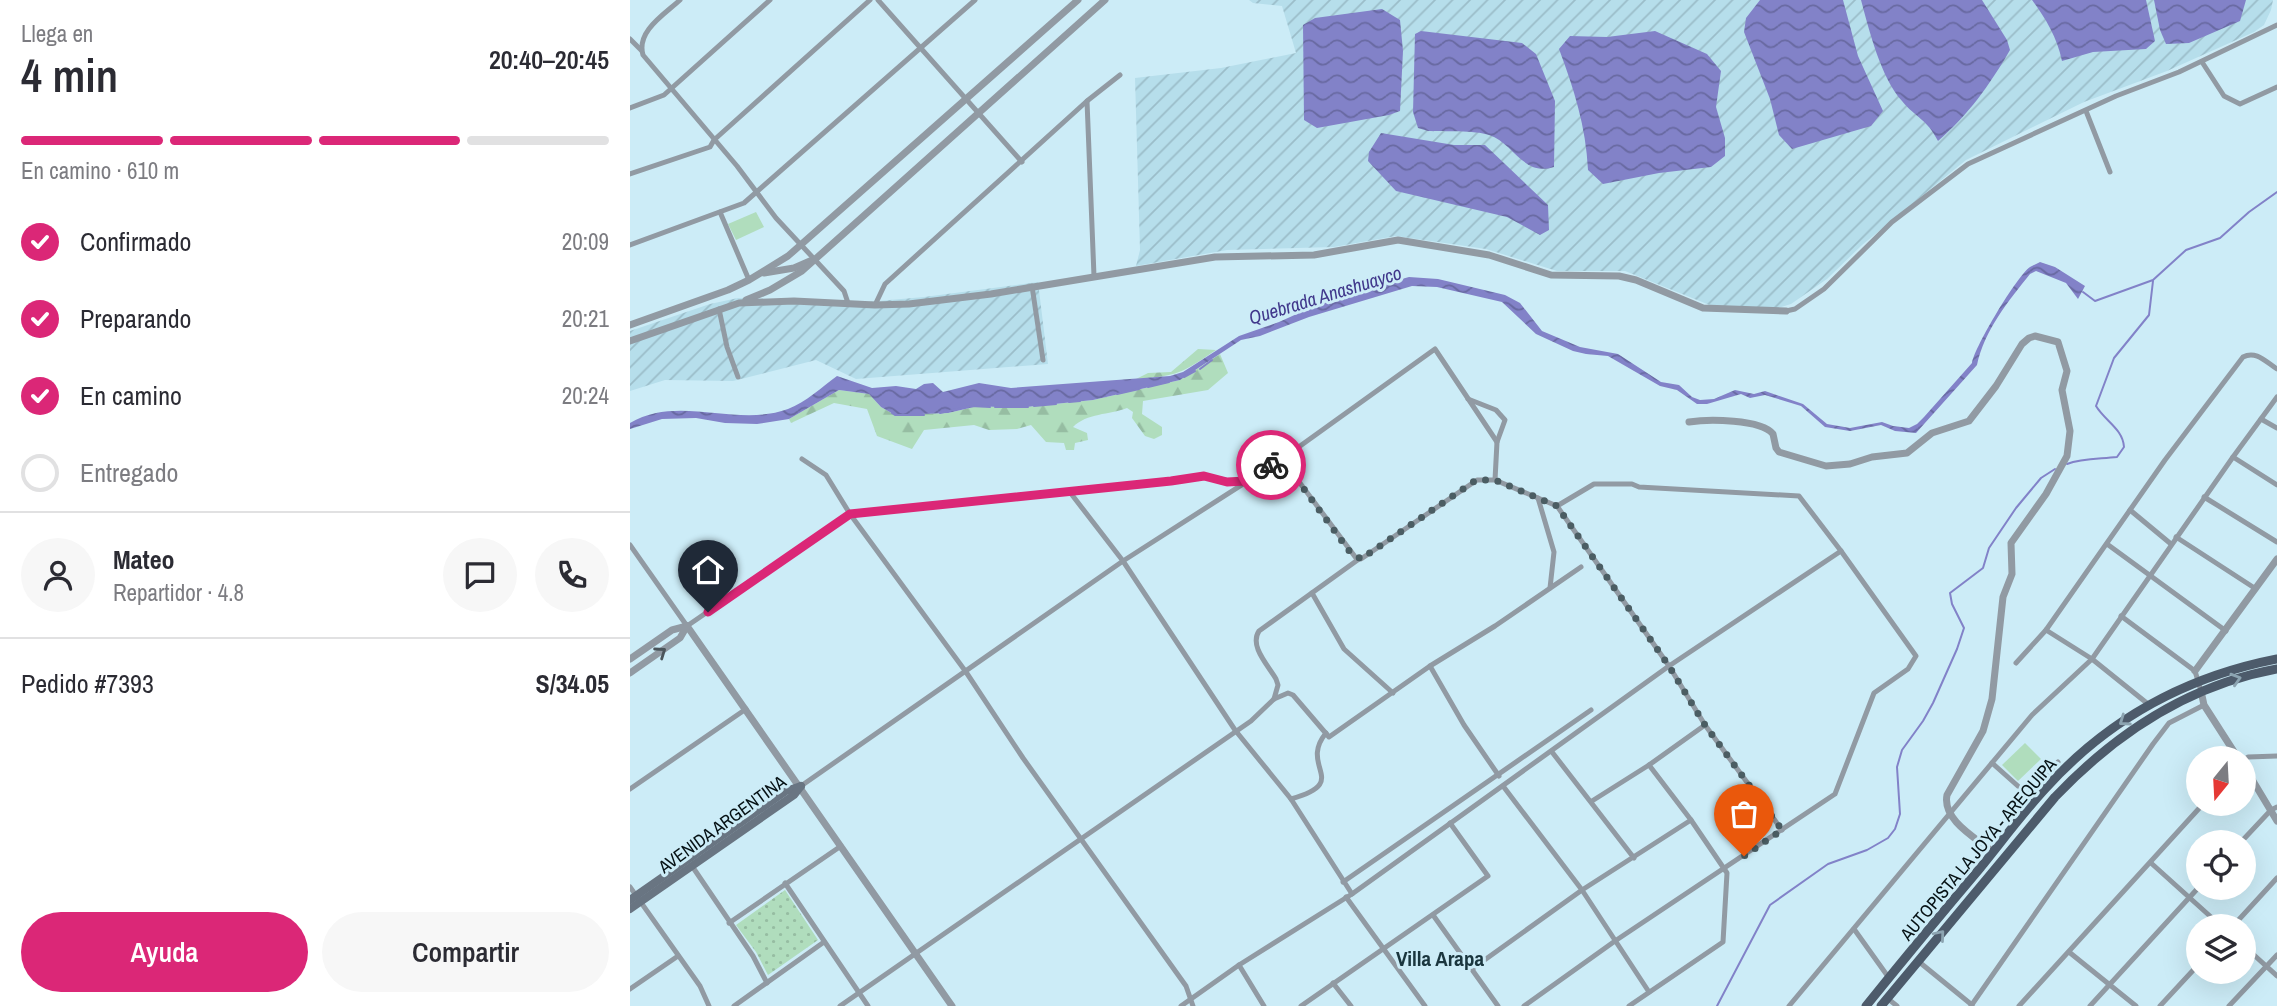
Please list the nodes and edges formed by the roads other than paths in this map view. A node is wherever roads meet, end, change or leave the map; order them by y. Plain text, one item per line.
1 (680, 0) edge
2 (770, 0) edge
3 (870, 0) edge
4 (878, 0) edge
5 (975, 0) edge
6 (1078, 0) edge
7 (1105, 0) edge
8 (2277, 25) edge
9 (630, 39) edge
10 (921, 49) junction
11 (641, 50) junction
12 (2202, 62) junction
13 (1120, 75) dead end
14 (2277, 87) edge
15 (670, 89) junction
16 (966, 100) junction
17 (1087, 101) junction
18 (630, 108) edge
19 (2086, 111) junction
20 (977, 112) junction
21 (714, 140) junction
22 (1022, 162) junction
23 (2110, 173) dead end
24 (630, 174) edge
25 (756, 192) junction
26 (720, 212) junction
27 (630, 245) edge
28 (800, 245) junction
29 (814, 260) junction
30 (762, 273) junction
31 (1094, 276) junction
32 (749, 280) junction
33 (1032, 286) junction
34 (739, 303) junction
35 (848, 303) junction
36 (875, 305) junction
37 (719, 308) junction
38 (1786, 311) joint
39 (630, 325) edge
40 (630, 341) edge
41 (1043, 360) dead end
42 (2277, 369) edge
43 (738, 377) dead end
44 (2277, 397) edge
45 (1467, 399) junction
46 (2261, 419) junction
47 (1689, 422) dead end
48 (2277, 428) edge
49 (1497, 442) junction
50 (2233, 457) junction
51 (802, 459) dead end
52 (1282, 459) junction
53 (1495, 480) junction
54 (1246, 481) junction
55 (2277, 485) edge
56 (1069, 491) junction
57 (2204, 497) junction
58 (1538, 498) junction
59 (1557, 506) junction
60 (2130, 510) junction
61 (850, 514) junction
62 (2176, 537) junction
63 (2277, 542) edge
64 (2107, 544) junction
65 (2171, 544) junction
66 (630, 545) edge
67 (1841, 551) junction
68 (1361, 559) junction
69 (2277, 559) edge
70 (1123, 561) junction
71 (1581, 567) dead end
72 (2149, 576) junction
73 (1550, 588) junction
74 (2256, 589) junction
75 (1312, 593) junction
76 (2121, 616) junction
77 (687, 625) junction
78 (2046, 630) junction
79 (2226, 631) junction
80 (630, 659) edge
81 (2092, 659) junction
82 (2277, 659) edge
83 (2016, 663) dead end
84 (1430, 666) junction
85 (1669, 666) junction
86 (2277, 669) edge
87 (634, 671) edge
88 (966, 672) junction
89 (2197, 675) junction
90 (2201, 691) junction
91 (1393, 693) junction
92 (1275, 699) junction
93 (2148, 704) junction
94 (2204, 705) junction
95 (746, 709) junction
96 (1591, 710) dead end
97 (1705, 725) junction
98 (1235, 730) junction
99 (1326, 733) junction
100 (2230, 746) edge
101 (1552, 752) junction
102 (2277, 756) edge
103 (2256, 757) edge
104 (2058, 762) dead end
105 (1992, 763) junction
106 (1650, 765) junction
107 (1499, 776) junction
108 (2256, 781) edge
109 (800, 786) junction
110 (1503, 786) junction
111 (630, 789) edge
112 (2028, 795) junction
113 (1291, 799) junction
114 (1591, 801) junction
115 (2021, 804) dead end
116 (2274, 809) edge
117 (1950, 815) junction
118 (2193, 816) edge
119 (1690, 820) junction
120 (2277, 821) edge
121 (1450, 823) junction
122 (1782, 830) junction
123 (2253, 830) edge
124 (1081, 839) junction
125 (841, 846) junction
126 (1993, 852) junction
127 (1634, 858) junction
128 (2151, 863) junction
129 (692, 866) junction
130 (1725, 870) junction
131 (2277, 878) edge
132 (1343, 882) junction
133 (785, 883) junction
134 (630, 887) edge
135 (1582, 890) junction
136 (2186, 894) edge
137 (1349, 895) junction
138 (635, 899) edge
139 (2187, 900) edge
140 (2193, 900) edge
141 (630, 909) edge
142 (2208, 914) edge
143 (2245, 914) edge
144 (1433, 915) junction
145 (729, 923) junction
146 (1854, 929) junction
147 (1615, 941) junction
148 (824, 942) junction
149 (1383, 949) junction
150 (2068, 952) junction
151 (916, 953) junction
152 (2277, 955) edge
153 (678, 956) junction
154 (2256, 957) edge
155 (1918, 961) junction
156 (1239, 965) junction
157 (2266, 967) junction
158 (1472, 969) junction
159 (2277, 976) edge
160 (1889, 978) junction
161 (2186, 978) edge
162 (767, 982) junction
163 (1333, 983) junction
164 (2110, 985) junction
165 (630, 989) edge
166 (859, 992) junction
167 (1649, 992) junction
168 (1884, 1002) edge
169 (1191, 1003) edge
170 (1972, 1005) edge
171 (2233, 1005) edge
172 (709, 1006) edge
173 (734, 1006) edge
174 (840, 1006) edge
175 (868, 1006) edge
176 (952, 1006) edge
177 (1181, 1006) edge
178 (1264, 1006) edge
179 (1301, 1006) edge
180 (1351, 1006) edge
181 (1425, 1006) edge
182 (1498, 1006) edge
183 (1524, 1006) edge
184 (1629, 1006) edge
185 (1788, 1006) edge
186 (1866, 1006) edge
187 (1897, 1006) edge
188 (2019, 1006) edge
189 (2090, 1006) edge
190 (2136, 1006) edge
191 (2160, 1006) edge

1 - 11 street
2 - 15 street
3 - 21 street
4 - 10 street
5 - 10 street
6 - 16 street
7 - 20 street
8 - 12 street
9 - 11 street
10 - 16 street
10 - 25 street
11 - 15 street
12 - 14 street
12 - 19 street
13 - 17 street
15 - 18 street
15 - 21 street
16 - 20 street
16 - 28 street
17 - 22 street
17 - 31 street
19 - 23 street
19 - 38 street
20 - 22 street
20 - 29 street
21 - 24 street
21 - 25 street
22 - 36 street
25 - 26 street
25 - 28 street
26 - 27 street
26 - 32 street
28 - 29 street
28 - 30 street
29 - 30 street
29 - 34 street
29 - 35 street
30 - 32 street
31 - 33 street
31 - 38 street
32 - 39 street
33 - 36 street
33 - 41 street
34 - 35 street
34 - 37 street
35 - 36 street
37 - 40 street
37 - 43 street
42 - 60 street
44 - 46 street
45 - 49 street
45 - 49 street
45 - 52 street
46 - 48 street
46 - 50 street
47 - 117 street
49 - 53 street
50 - 55 street
50 - 57 street
51 - 61 street
52 - 54 street
52 - 68 street
53 - 58 street
53 - 68 street
54 - 56 street
54 - 70 street
56 - 61 street
56 - 70 street
57 - 62 street
57 - 63 street
58 - 59 street
58 - 73 street
59 - 67 street
59 - 85 street
60 - 64 street
60 - 65 street
61 - 77 street
61 - 88 street
62 - 65 street
62 - 74 street
64 - 72 street
64 - 78 street
65 - 72 street
66 - 77 street
67 - 85 street
67 - 122 street
68 - 75 street
69 - 74 street
70 - 88 street
70 - 98 street
71 - 73 street
72 - 76 street
72 - 79 street
73 - 84 street
74 - 79 street
75 - 91 street
75 - 92 street
76 - 81 street
76 - 89 street
77 - 80 street
87 -> 77 street
77 - 95 street
78 - 81 street
78 - 83 street
79 - 89 street
80 - 87 street
81 - 93 street
81 - 105 street
82 - 89 main road, AUTOPISTA LA JOYA - AREQUIPA
84 - 91 street
84 - 107 street
85 - 97 street
85 - 101 street
90 -> 86 main road, AUTOPISTA LA JOYA - AREQUIPA
88 - 109 street
88 - 124 street
89 - 90 street
89 - 93 main road, AUTOPISTA LA JOYA - AREQUIPA
90 - 94 street
155 -> 90 main road, AUTOPISTA LA JOYA - AREQUIPA
91 - 99 street
92 - 98 street
92 - 99 street
93 -> 126 main road, AUTOPISTA LA JOYA - AREQUIPA
94 - 100 street
94 - 170 street
95 - 109 street
95 - 111 street
96 - 107 street
97 - 106 street
97 - 122 street
98 - 113 street
98 - 124 street
99 - 113 street
101 - 110 street
101 - 114 street
102 - 103 street
104 - 112 street
105 - 112 street
105 - 117 street
106 - 114 street
106 - 119 street
107 - 132 street
108 - 116 street
109 - 125 street
109 - 129 main road, AVENIDA ARGENTINA
109 - 138 main road, AVENIDA ARGENTINA
110 - 121 street
110 - 135 street
112 - 115 street
113 - 132 street
114 - 127 street
116 - 120 street
116 - 123 street
117 - 126 street
117 - 146 street
118 - 128 street
119 - 127 street
119 - 130 street
121 - 137 street
121 - 144 street
122 - 130 street
124 - 151 street
124 - 169 street
125 - 133 street
125 - 151 street
126 - 160 main road, AUTOPISTA LA JOYA - AREQUIPA
127 - 135 street
128 - 136 street
128 - 150 street
129 - 138 main road, AVENIDA ARGENTINA
129 - 145 street
130 - 147 street
130 - 167 street
131 - 143 street
132 - 137 street
133 - 145 street
133 - 148 street
134 - 138 street
135 - 147 street
135 - 158 street
137 - 149 street
137 - 156 street
138 - 141 main road, AVENIDA ARGENTINA
138 - 153 street
139 - 164 street
140 - 142 street
144 - 149 street
144 - 158 street
145 - 162 street
146 - 160 street
146 - 185 street
147 - 167 street
147 - 183 street
148 - 162 street
148 - 166 street
149 - 163 street
149 - 181 street
150 - 164 street
150 - 188 street
151 - 166 street
151 - 176 street
152 - 157 street
153 - 165 street
153 - 172 street
154 - 157 street
155 - 168 main road, AUTOPISTA LA JOYA - AREQUIPA
155 - 170 street
156 - 169 street
156 - 178 street
157 - 159 street
157 - 171 street
158 - 182 street
160 - 186 main road, AUTOPISTA LA JOYA - AREQUIPA
161 - 191 street
162 - 173 street
163 - 179 street
163 - 180 street
164 - 189 street
164 - 190 street
166 - 174 street
166 - 175 street
167 - 184 street
168 - 187 street
169 - 177 street

